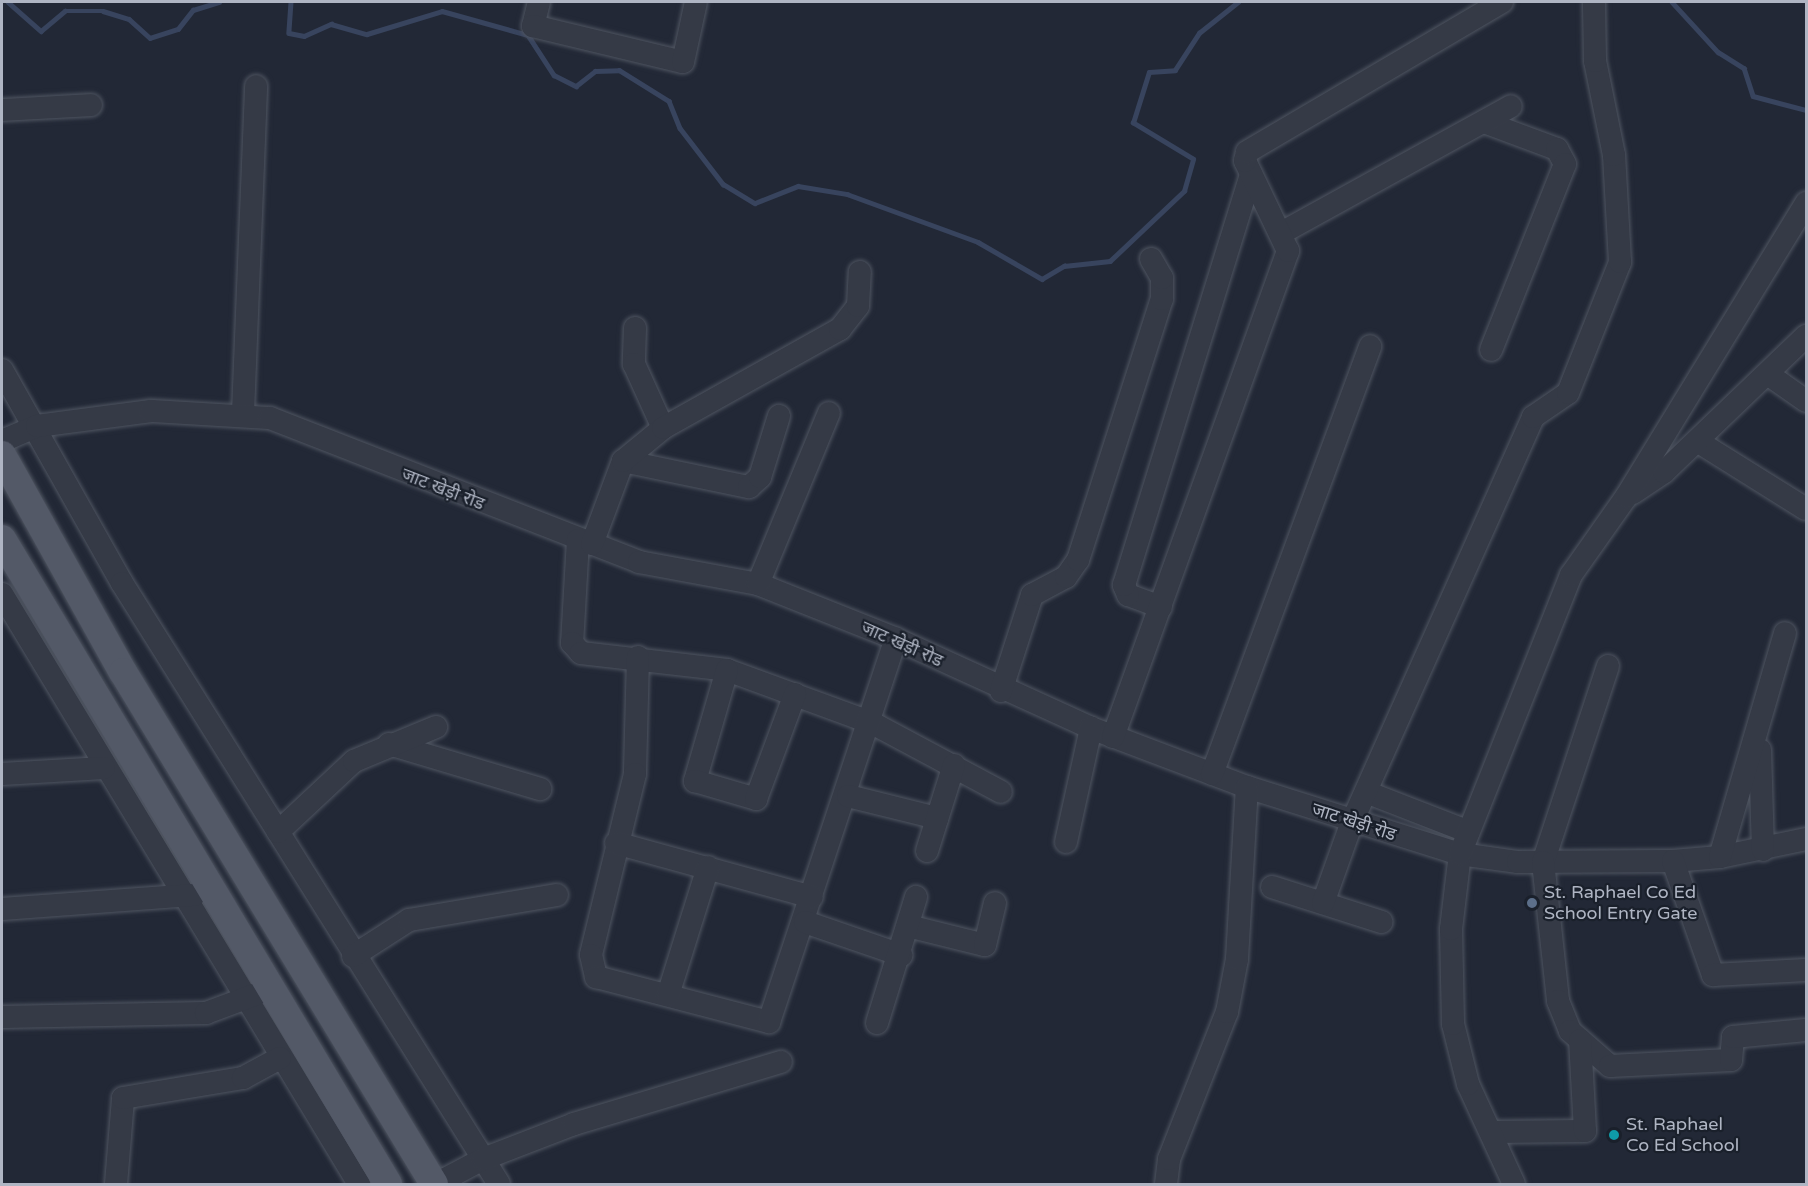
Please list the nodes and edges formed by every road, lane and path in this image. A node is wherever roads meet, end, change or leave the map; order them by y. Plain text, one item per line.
1 (539, 2) edge
2 (696, 2) edge
3 (1502, 2) edge
4 (1594, 2) edge
5 (256, 86) dead end
6 (91, 105) dead end
7 (1511, 106) dead end
8 (2, 110) edge
9 (1484, 122) junction
10 (1251, 174) junction
11 (1806, 203) edge
12 (1283, 232) junction
13 (1151, 259) dead end
14 (860, 272) dead end
15 (635, 328) dead end
16 (1806, 336) edge
17 (1370, 346) dead end
18 (1491, 350) dead end
19 (2, 370) edge
20 (1770, 375) junction
21 (1806, 401) edge
22 (829, 412) dead end
23 (243, 413) junction
24 (779, 416) dead end
25 (37, 426) junction
26 (663, 428) junction
27 (2, 441) edge
28 (1697, 441) junction
29 (2, 455) edge
30 (624, 461) junction
31 (1626, 497) junction
32 (1806, 509) edge
33 (2, 539) edge
34 (585, 542) junction
35 (758, 585) junction
36 (2, 594) edge
37 (1161, 607) junction
38 (1785, 633) dead end
39 (896, 639) junction
40 (638, 657) junction
41 (1608, 666) dead end
42 (727, 670) junction
43 (1001, 691) junction
44 (795, 694) junction
45 (872, 723) junction
46 (436, 727) dead end
47 (1091, 728) junction
48 (1760, 734) junction
49 (1113, 737) junction
50 (389, 744) junction
51 (954, 765) junction
52 (104, 768) junction
53 (2, 774) edge
54 (1212, 774) junction
55 (1247, 787) junction
56 (540, 789) dead end
57 (1001, 792) dead end
58 (1366, 792) junction
59 (848, 796) junction
60 (937, 818) junction
61 (1353, 822) junction
62 (278, 832) junction
63 (1469, 832) junction
64 (1806, 839) edge
65 (1066, 842) dead end
66 (616, 843) junction
67 (1763, 850) junction
68 (927, 851) dead end
69 (1461, 854) junction
70 (1720, 857) junction
71 (1673, 861) junction
72 (1543, 862) junction
73 (708, 867) junction
74 (1272, 887) dead end
75 (210, 892) junction
76 (557, 895) dead end
77 (183, 896) junction
78 (812, 897) junction
79 (916, 897) dead end
80 (995, 903) dead end
81 (1323, 903) junction
82 (2, 909) edge
83 (805, 922) junction
84 (1382, 922) dead end
85 (908, 926) junction
86 (901, 955) junction
87 (353, 956) junction
88 (1806, 970) edge
89 (256, 994) junction
90 (668, 995) junction
91 (2, 1017) edge
92 (877, 1023) dead end
93 (1806, 1030) edge
94 (1580, 1040) junction
95 (280, 1058) junction
96 (782, 1062) dead end
97 (1493, 1132) junction
98 (483, 1159) junction
99 (116, 1185) edge
100 (359, 1185) edge
101 (388, 1185) edge
102 (435, 1185) edge
103 (499, 1185) edge
104 (1166, 1185) edge
105 (1514, 1185) edge

1 - 2 street
3 - 10 street
4 - 58 street
5 - 23 street
6 - 8 street
7 - 9 street
9 - 12 street
9 - 18 street
10 - 12 street
10 - 37 street
11 - 31 street
12 - 37 street
13 - 43 street
14 - 26 street
15 - 26 street
16 - 20 street
17 - 54 street
19 - 25 street
20 - 21 street
20 - 28 street
22 - 35 street
23 - 25 street, जाट खेड़ी रोड
23 - 34 street, जाट खेड़ी रोड
24 - 30 street
25 - 27 street, जाट खेड़ी रोड
25 - 62 street
26 - 30 street
28 - 31 street
28 - 32 street
29 - 102 main road
30 - 34 street
31 - 63 street
33 - 75 main road
34 - 35 street, जाट खेड़ी रोड
34 - 40 street
35 - 39 street, जाट खेड़ी रोड
36 - 52 street
37 - 49 street
38 - 48 street
39 - 43 street, जाट खेड़ी रोड
39 - 45 street
40 - 42 street
40 - 66 street
41 - 72 street
42 - 44 street
42 - 44 street
43 - 47 street, जाट खेड़ी रोड
44 - 45 street
45 - 51 street
45 - 59 street
46 - 50 street
47 - 49 street, जाट खेड़ी रोड
47 - 65 street
48 - 67 street
48 - 70 street
49 - 54 street, जाट खेड़ी रोड
50 - 56 street
50 - 62 street
51 - 57 street
51 - 60 street
52 - 53 street
52 - 77 street
54 - 55 street, जाट खेड़ी रोड
55 - 61 street, जाट खेड़ी रोड
55 - 104 street
58 - 61 street
58 - 63 street
59 - 60 street
59 - 78 street
60 - 68 street
61 - 69 street, जाट खेड़ी रोड
61 - 81 street
62 - 87 street
63 - 69 street
64 - 67 street, जाट खेड़ी रोड
66 - 73 street
66 - 90 street
67 - 70 street, जाट खेड़ी रोड
69 - 72 street, जाट खेड़ी रोड
69 - 97 street
70 - 71 street, जाट खेड़ी रोड
71 - 72 street, जाट खेड़ी रोड
71 - 88 street
72 - 94 street
73 - 78 street
73 - 90 street
74 - 81 street
75 - 77 street
75 - 89 main road
76 - 87 street
77 - 82 street
77 - 89 street
78 - 83 street
79 - 85 street
80 - 85 street
81 - 84 street
83 - 86 street
83 - 90 street
85 - 86 street
86 - 92 street
87 - 98 street
89 - 91 street
89 - 95 street
89 - 101 main road
93 - 94 street
94 - 97 street
95 - 99 street
95 - 100 street
96 - 98 street
97 - 105 street
98 - 102 street
98 - 103 street

